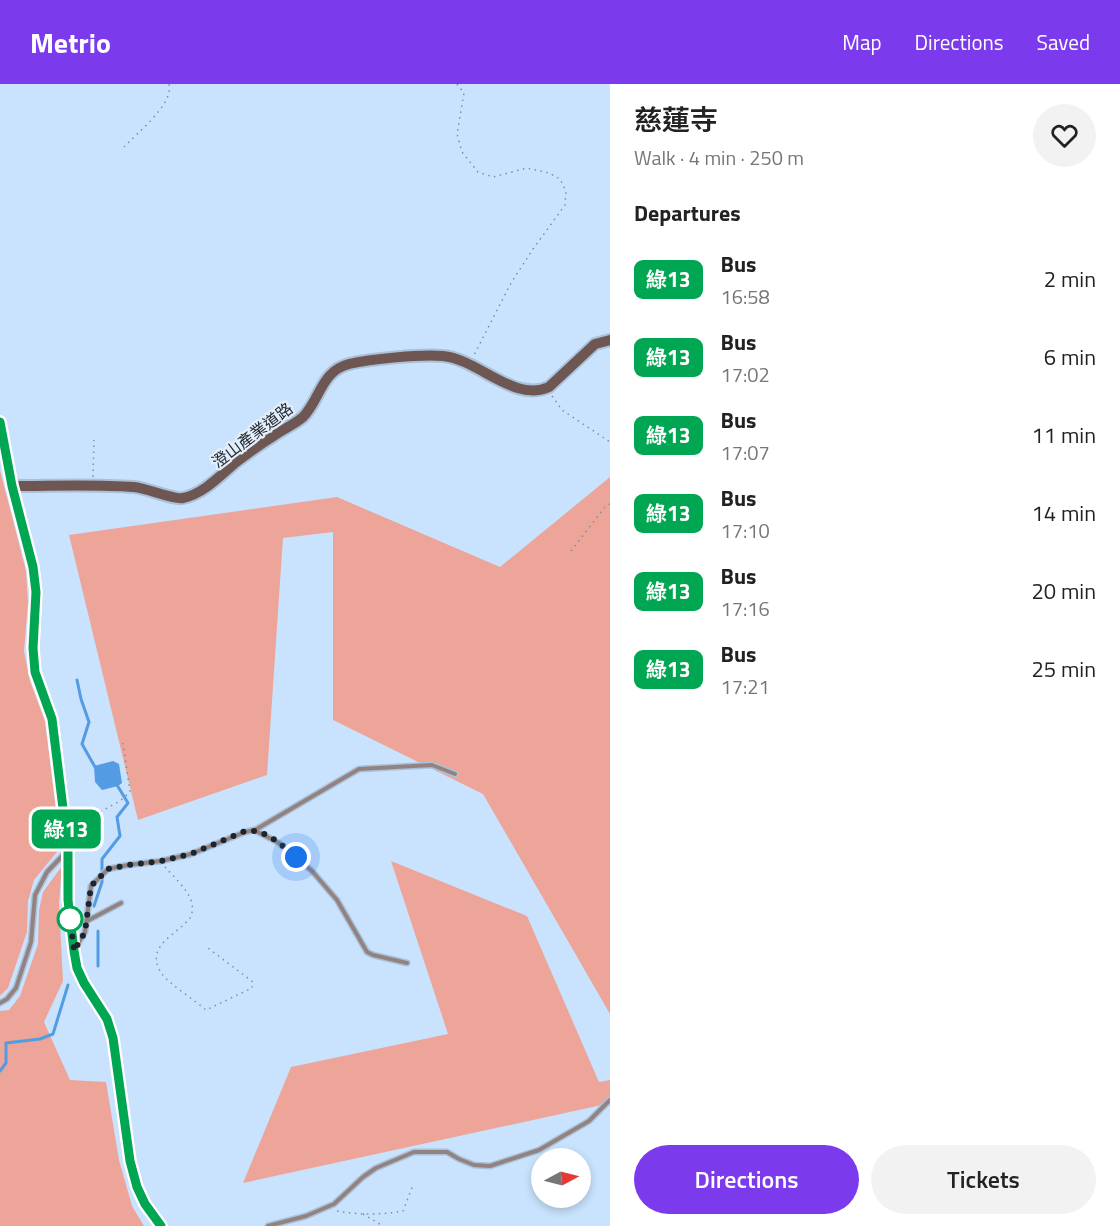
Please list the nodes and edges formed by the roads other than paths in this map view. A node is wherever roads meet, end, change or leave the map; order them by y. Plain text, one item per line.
1 (610, 340) edge
2 (0, 422) edge
3 (12, 486) junction
4 (455, 774) dead end
5 (254, 830) junction
6 (68, 849) junction
7 (121, 903) dead end
8 (87, 921) junction
9 (74, 951) junction
10 (407, 963) dead end
11 (0, 1003) edge
12 (610, 1100) edge
13 (160, 1226) edge
14 (268, 1226) edge

1 - 3 street, 澄山產業道路
2 - 3 street
3 - 6 street
4 - 5 lane
5 - 8 lane
5 - 10 lane
6 - 9 street
6 - 11 lane
7 - 8 lane
8 - 9 lane
9 - 13 street
12 - 14 lane

